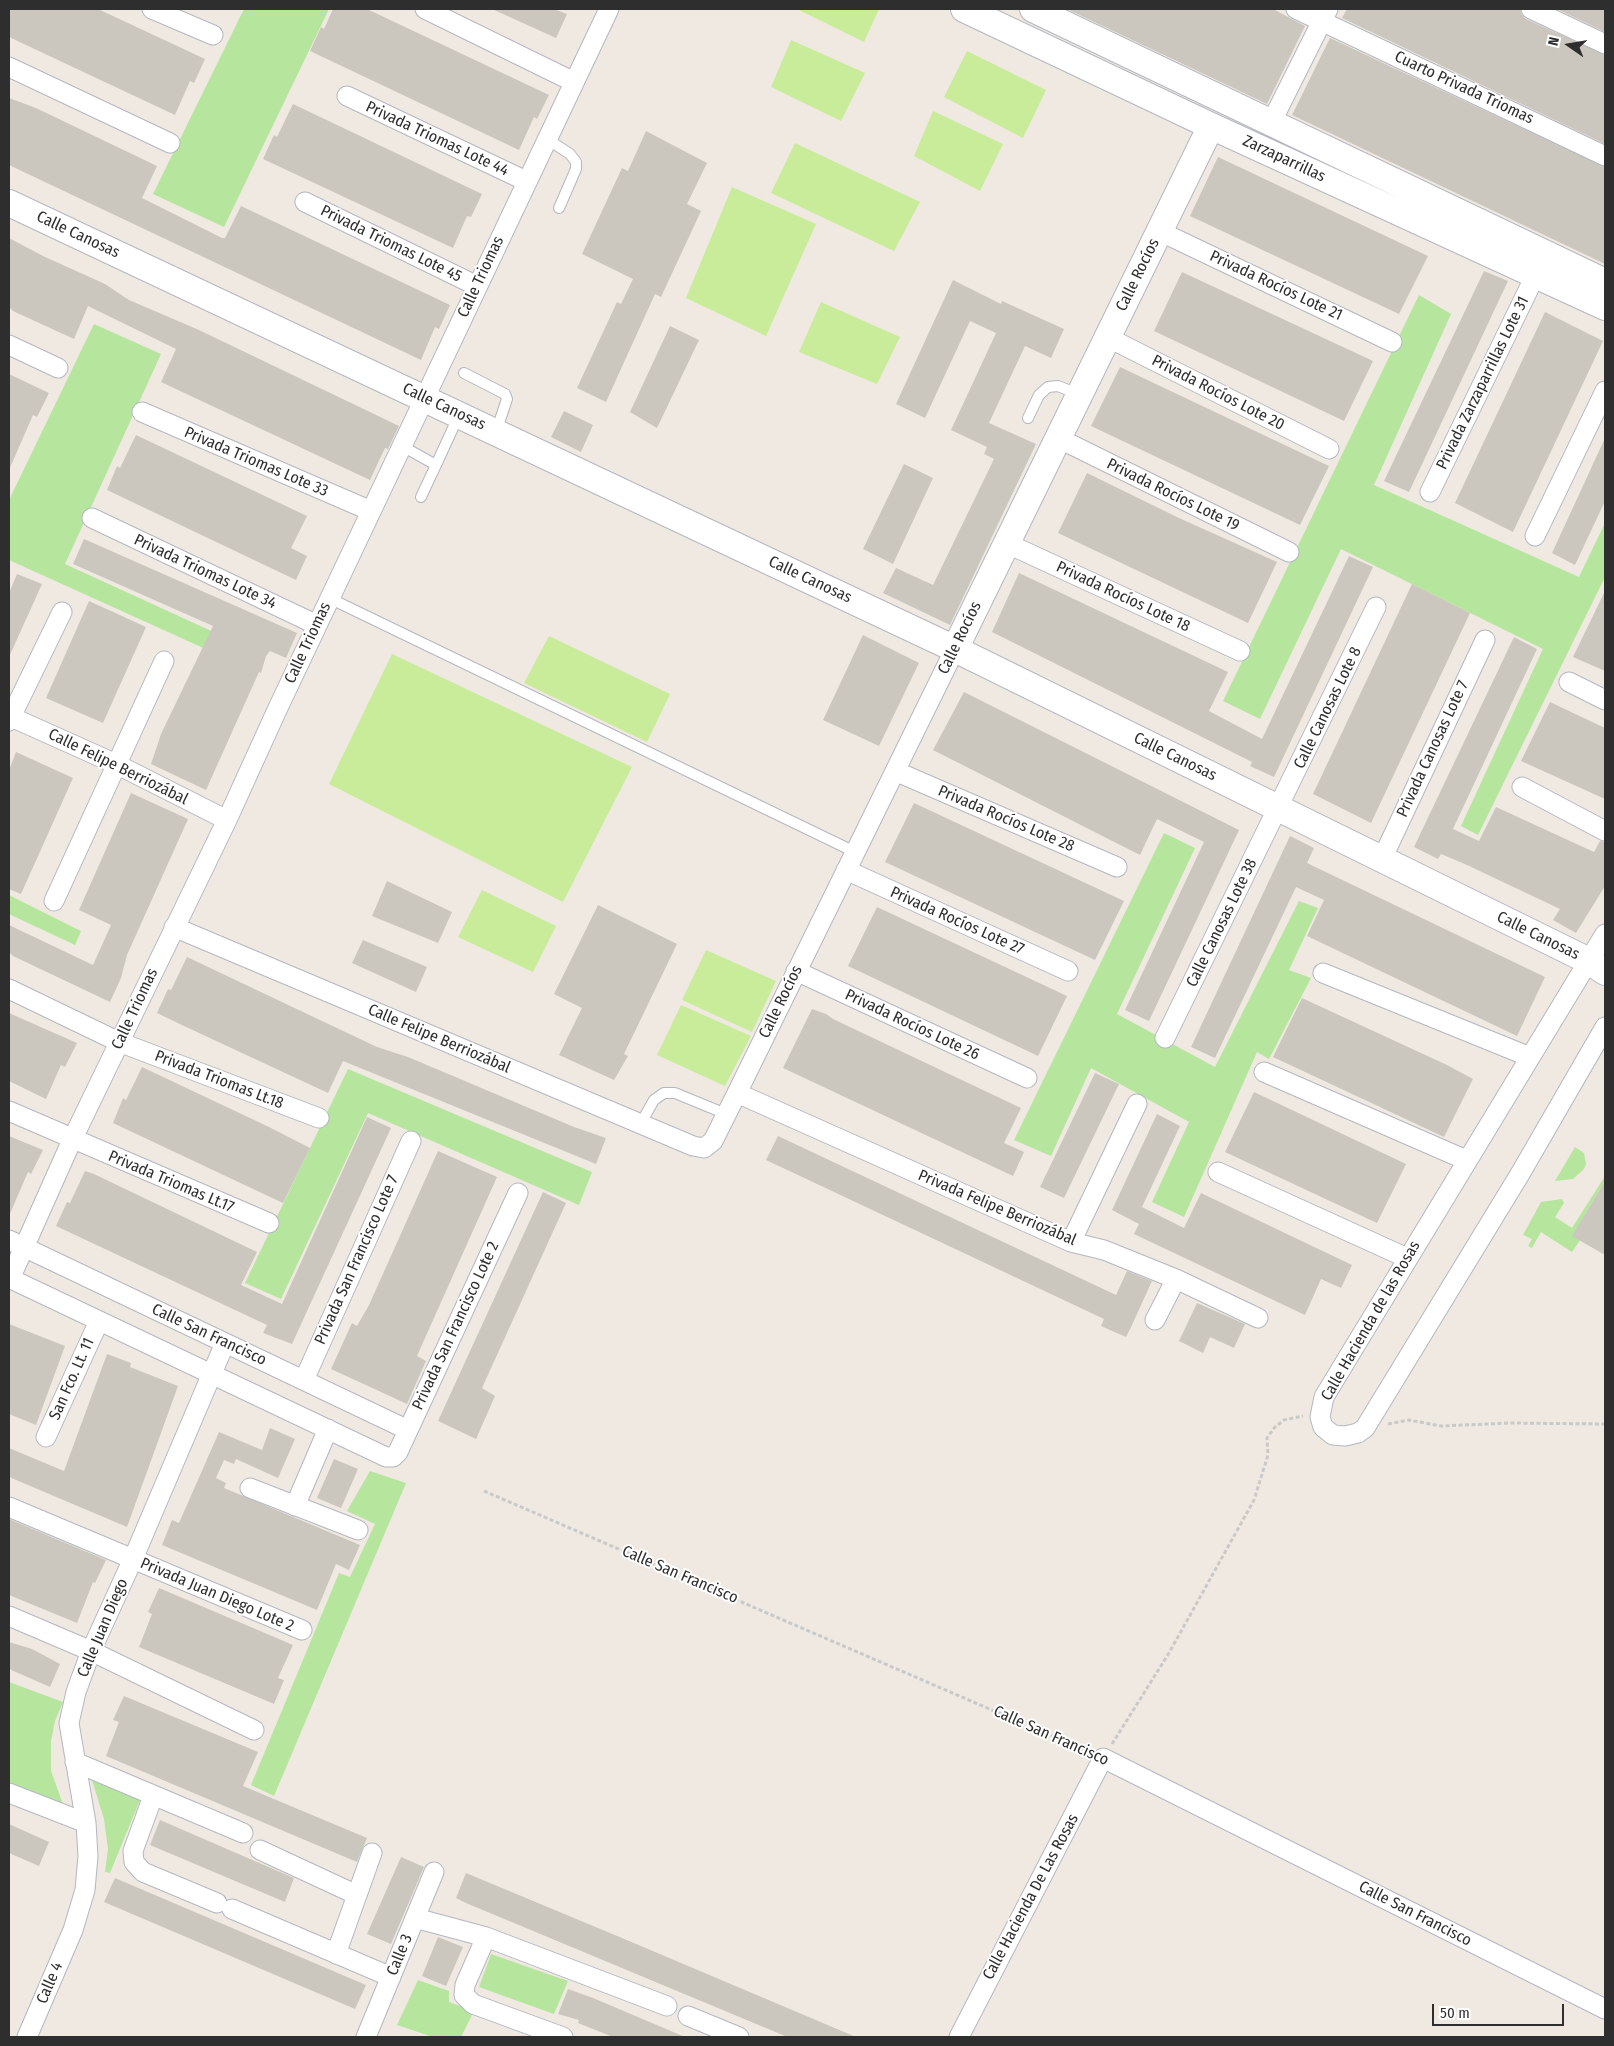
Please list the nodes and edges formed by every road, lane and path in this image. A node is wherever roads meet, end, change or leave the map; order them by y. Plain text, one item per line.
1 (152, 9) edge
2 (426, 9) edge
3 (609, 9) edge
4 (964, 9) edge
5 (1033, 9) edge
6 (1296, 9) edge
7 (1531, 9) edge
8 (1325, 15) edge
9 (213, 35) dead end
10 (1605, 44) edge
11 (9, 66) edge
12 (574, 82) junction
13 (347, 96) dead end
14 (1272, 121) junction
15 (1211, 126) junction
16 (547, 139) junction
17 (170, 143) dead end
18 (1605, 156) edge
19 (526, 181) junction
20 (305, 202) dead end
21 (9, 203) edge
22 (559, 208) dead end
23 (1159, 231) junction
24 (1536, 274) junction
25 (1605, 282) edge
26 (478, 286) junction
27 (1605, 307) edge
28 (1108, 337) junction
29 (1392, 342) dead end
30 (9, 345) edge
31 (58, 368) dead end
32 (464, 373) dead end
33 (1605, 391) edge
34 (1079, 394) junction
35 (424, 398) junction
36 (142, 412) dead end
37 (460, 415) junction
38 (1028, 418) dead end
39 (496, 432) junction
40 (1058, 438) junction
41 (402, 446) junction
42 (1329, 449) dead end
43 (436, 465) junction
44 (1430, 492) dead end
45 (421, 497) dead end
46 (371, 511) junction
47 (92, 518) dead end
48 (1535, 536) dead end
49 (1006, 543) junction
50 (1289, 552) dead end
51 (330, 598) junction
52 (1376, 607) dead end
53 (62, 612) dead end
54 (317, 625) junction
55 (1485, 640) dead end
56 (954, 649) junction
57 (1240, 651) dead end
58 (164, 661) dead end
59 (1569, 682) dead end
60 (1605, 700) edge
61 (9, 718) edge
62 (116, 764) junction
63 (895, 771) junction
64 (1522, 787) dead end
65 (1279, 808) junction
66 (227, 820) junction
67 (1605, 831) edge
68 (855, 852) junction
69 (1382, 859) junction
70 (1117, 867) dead end
71 (846, 870) junction
72 (54, 901) dead end
73 (174, 927) junction
74 (1605, 934) edge
75 (1597, 966) edge
76 (796, 971) junction
77 (1068, 971) dead end
78 (1322, 973) dead end
79 (9, 989) edge
80 (1605, 1027) edge
81 (1165, 1038) dead end
82 (119, 1042) junction
83 (1530, 1057) junction
84 (1264, 1072) dead end
85 (1027, 1078) dead end
86 (737, 1093) junction
87 (1137, 1104) dead end
88 (9, 1111) edge
89 (726, 1114) junction
90 (319, 1118) dead end
91 (641, 1124) junction
92 (72, 1140) junction
93 (411, 1141) dead end
94 (704, 1148) joint
95 (1466, 1160) junction
96 (1218, 1172) dead end
97 (518, 1192) dead end
98 (270, 1224) dead end
99 (1071, 1242) junction
100 (16, 1244) edge
101 (1407, 1258) junction
102 (9, 1279) edge
103 (1176, 1280) junction
104 (1258, 1318) dead end
105 (1155, 1320) dead end
106 (99, 1321) junction
107 (225, 1343) junction
108 (210, 1374) junction
109 (304, 1380) junction
110 (1320, 1416) junction
111 (1605, 1424) edge
112 (1365, 1428) junction
113 (328, 1429) junction
114 (408, 1430) junction
115 (46, 1437) dead end
116 (250, 1488) dead end
117 (484, 1491) dead end
118 (295, 1506) junction
119 (9, 1507) edge
120 (358, 1530) dead end
121 (133, 1559) junction
122 (9, 1616) edge
123 (302, 1630) dead end
124 (91, 1651) junction
125 (254, 1730) dead end
126 (1104, 1758) junction
127 (75, 1762) junction
128 (9, 1793) edge
129 (153, 1796) junction
130 (86, 1823) junction
131 (243, 1833) dead end
132 (260, 1850) dead end
133 (372, 1853) dead end
134 (434, 1872) dead end
135 (357, 1895) junction
136 (415, 1918) junction
137 (73, 1930) joint
138 (486, 1937) junction
139 (336, 1954) junction
140 (390, 1977) junction
141 (667, 2006) dead end
142 (1605, 2009) edge
143 (688, 2016) dead end
144 (27, 2037) edge
145 (366, 2037) edge
146 (563, 2037) edge
147 (738, 2037) edge
148 (959, 2037) edge

1 - 9 street
2 - 12 street
3 - 12 street, Calle Triomas
4 - 15 street, Zarzaparrillas
5 - 14 street, Zarzaparrillas
6 - 8 street, Cuarto Privada Triomas
7 - 10 street
8 - 14 street
8 - 18 street, Cuarto Privada Triomas
11 - 17 street
12 - 16 street, Calle Triomas
13 - 19 street, Privada Triomas Lote 44
14 - 25 street, Zarzaparrillas
15 - 23 street, Calle Rocíos
15 - 24 street, Zarzaparrillas
16 - 19 street, Calle Triomas
16 - 22 lane
19 - 26 street, Calle Triomas
20 - 26 street, Privada Triomas Lote 45
21 - 35 street, Calle Canosas
23 - 28 street, Calle Rocíos
23 - 29 street, Privada Rocíos Lote 21
24 - 27 street, Zarzaparrillas
24 - 44 street, Privada Zarzaparrillas Lote 31
26 - 35 street, Calle Triomas
28 - 34 street, Calle Rocíos
28 - 42 street, Privada Rocíos Lote 20
30 - 31 street
32 - 39 lane
33 - 48 street
34 - 38 lane
34 - 40 street, Calle Rocíos
35 - 37 street, Calle Canosas
35 - 41 street, Calle Triomas
36 - 46 street, Privada Triomas Lote 33
37 - 39 street, Calle Canosas
37 - 43 lane
39 - 56 street, Calle Canosas
40 - 49 street, Calle Rocíos
40 - 50 street, Privada Rocíos Lote 19
41 - 43 lane
41 - 46 street, Calle Triomas
43 - 45 lane
46 - 51 street, Calle Triomas
47 - 54 street, Privada Triomas Lote 34
49 - 56 street, Calle Rocíos
49 - 57 street, Privada Rocíos Lote 18
51 - 54 street, Calle Triomas
51 - 68 lane
52 - 65 street, Calle Canosas Lote 8
53 - 61 street
54 - 66 street, Calle Triomas
55 - 69 street, Privada Canosas Lote 7
56 - 63 street, Calle Rocíos
56 - 65 street, Calle Canosas
58 - 62 street
59 - 60 street
61 - 62 street, Calle Felipe Berriozábal
62 - 66 street, Calle Felipe Berriozábal
62 - 72 street
63 - 68 street, Calle Rocíos
63 - 70 street, Privada Rocíos Lote 28
64 - 67 street
65 - 69 street, Calle Canosas
65 - 81 street, Calle Canosas Lote 38
66 - 73 street, Calle Triomas
68 - 71 street, Calle Rocíos
69 - 75 street, Calle Canosas
71 - 76 street, Calle Rocíos
71 - 77 street, Privada Rocíos Lote 27
73 - 82 street, Calle Triomas
73 - 91 street, Calle Felipe Berriozábal
74 - 75 street, Calle Hacienda de las Rosas
75 - 83 street, Calle Hacienda de las Rosas
76 - 85 street, Privada Rocíos Lote 26
76 - 86 street, Calle Rocíos
78 - 83 street
79 - 82 street, Privada Triomas Lt.18
80 - 112 street
82 - 90 street, Privada Triomas Lt.18
82 - 92 street, Calle Triomas
83 - 95 street, Calle Hacienda de las Rosas
84 - 95 street
86 - 89 street, Calle Rocíos
86 - 99 street, Privada Felipe Berriozábal
87 - 99 street
88 - 92 street, Privada Triomas Lt.17
89 - 91 lane
89 - 94 street, Calle Rocíos
91 - 94 street, Calle Felipe Berriozábal
92 - 98 street, Privada Triomas Lt.17
92 - 100 street, Calle Triomas
93 - 109 street, Privada San Francisco Lote 7
95 - 101 street, Calle Hacienda de las Rosas
96 - 101 street
97 - 114 street, Privada San Francisco Lote 2
99 - 103 street, Privada Felipe Berriozábal
100 - 102 street, Calle Triomas
100 - 107 street, Calle San Francisco
101 - 110 street, Calle Hacienda de las Rosas
102 - 106 street
103 - 104 street, Privada Felipe Berriozábal
103 - 105 street
106 - 108 street
106 - 115 street, San Fco. Lt. 11
107 - 108 street, Calle Juan Diego
107 - 109 street, Calle San Francisco
108 - 113 street
108 - 121 street, Calle Juan Diego
109 - 114 street, Calle San Francisco
110 - 112 street, Calle Hacienda de las Rosas
110 - 126 path
111 - 112 path
113 - 114 street, Privada San Francisco Lote 2
113 - 118 street
116 - 118 street
117 - 126 path, Calle San Francisco
118 - 120 street
119 - 121 street, Privada Juan Diego Lote 2
121 - 123 street, Privada Juan Diego Lote 2
121 - 124 street, Calle Juan Diego
122 - 124 street
124 - 125 street
124 - 127 street, Calle Juan Diego
126 - 142 street, Calle San Francisco
126 - 148 street, Calle Hacienda De Las Rosas
127 - 129 street
127 - 130 street, Calle Juan Diego
128 - 130 street
129 - 131 street
129 - 139 street
130 - 137 street, Calle Juan Diego
132 - 135 street
133 - 135 street
134 - 136 street, Calle 3
135 - 139 street
136 - 138 street
136 - 140 street, Calle 3
137 - 144 street, Calle 4
138 - 141 street
138 - 146 street
139 - 140 street
140 - 145 street, Calle 3
143 - 147 street

